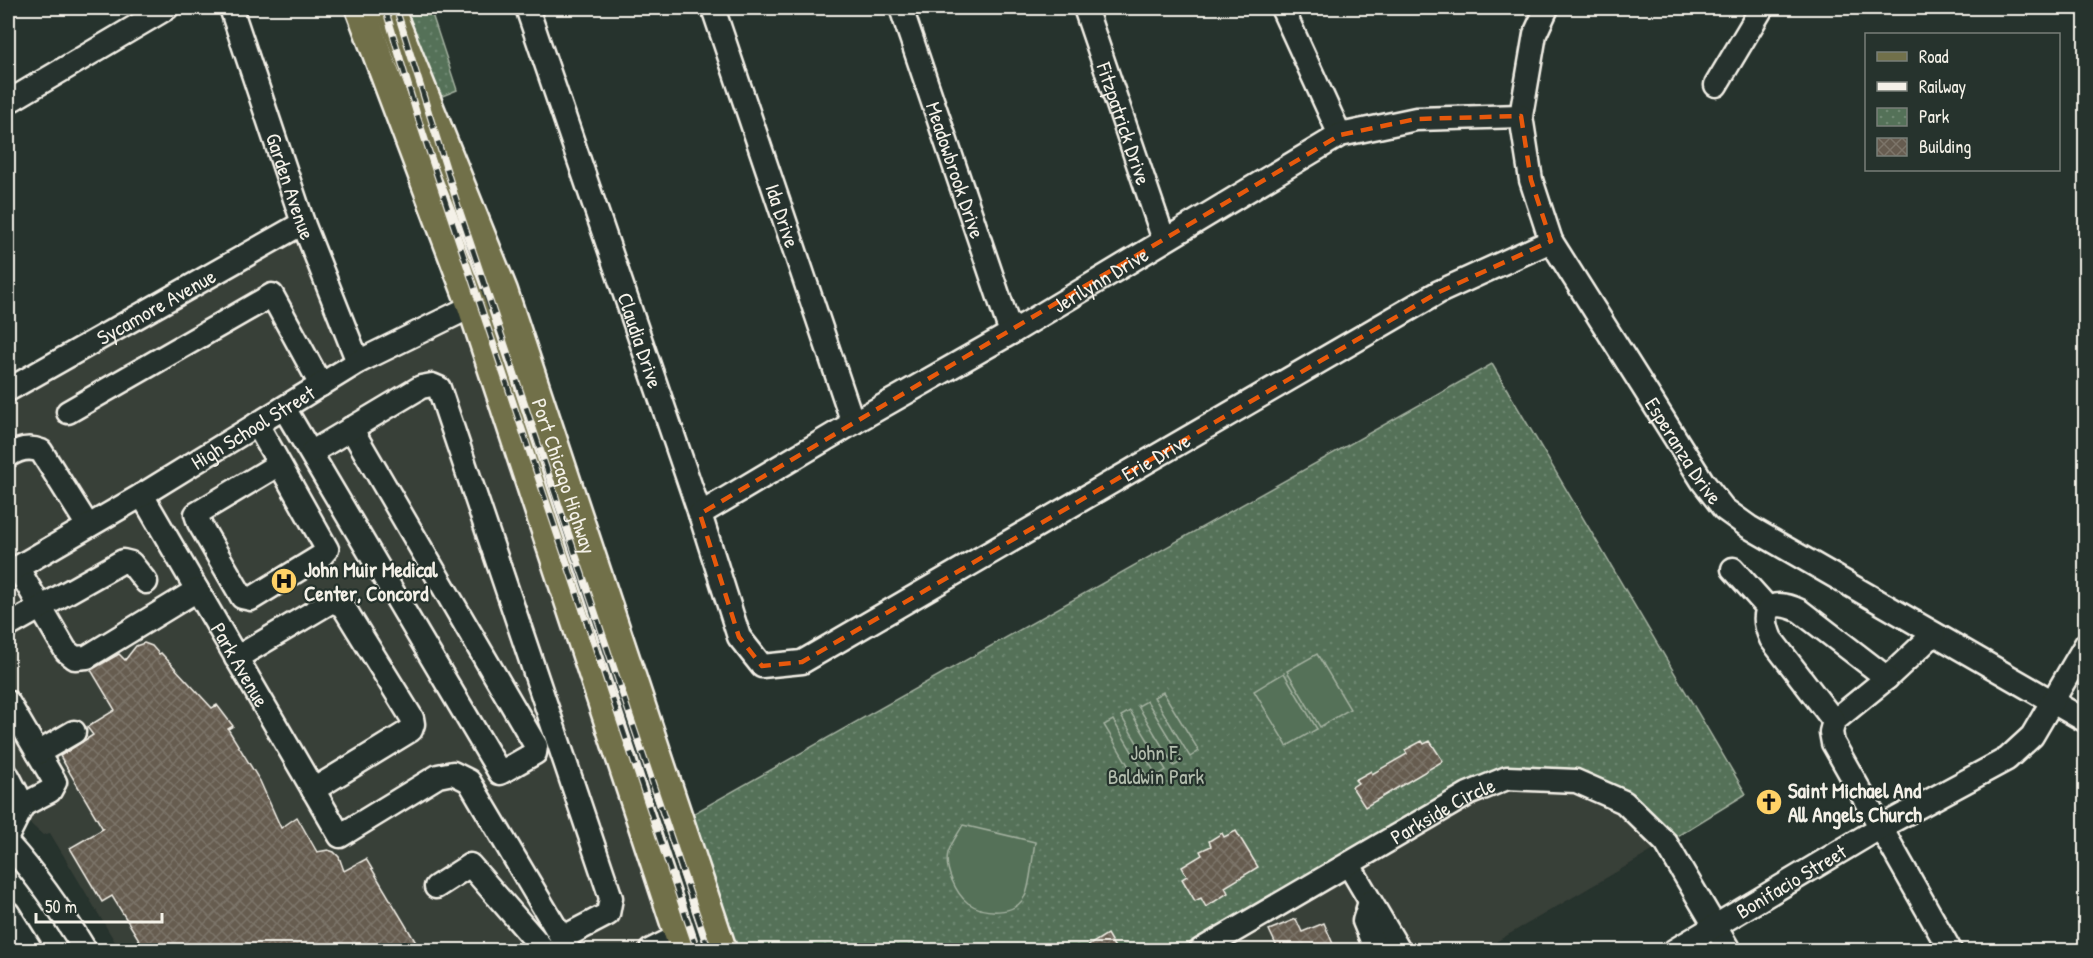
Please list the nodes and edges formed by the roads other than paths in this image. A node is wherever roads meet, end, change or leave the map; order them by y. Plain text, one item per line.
1 (167, 8) edge
2 (231, 8) edge
3 (360, 8) edge
4 (389, 8) edge
5 (527, 8) edge
6 (713, 8) edge
7 (901, 8) edge
8 (1085, 8) edge
9 (1282, 8) edge
10 (1547, 8) edge
11 (1762, 8) edge
12 (1716, 85) dead end
13 (8, 102) edge
14 (1521, 116) junction
15 (1340, 135) junction
16 (303, 223) junction
17 (1164, 240) junction
18 (1551, 241) junction
19 (503, 291) junction
20 (472, 306) junction
21 (1011, 333) junction
22 (358, 362) junction
23 (321, 385) junction
24 (8, 390) edge
25 (284, 408) junction
26 (68, 412) dead end
27 (853, 423) junction
28 (257, 424) junction
29 (351, 428) junction
30 (312, 452) junction
31 (8, 456) edge
32 (279, 464) junction
33 (142, 495) junction
34 (700, 514) junction
35 (88, 526) junction
36 (12, 570) edge
37 (1733, 570) dead end
38 (146, 582) dead end
39 (197, 590) junction
40 (41, 608) junction
41 (1768, 608) junction
42 (8, 626) edge
43 (1934, 634) junction
44 (2085, 644) edge
45 (236, 658) junction
46 (762, 666) joint
47 (1887, 678) junction
48 (8, 702) edge
49 (2053, 702) junction
50 (1834, 721) junction
51 (2085, 721) edge
52 (74, 732) dead end
53 (38, 753) junction
54 (8, 776) edge
55 (313, 790) junction
56 (23, 805) junction
57 (1881, 827) junction
58 (8, 835) edge
59 (8, 844) edge
60 (1349, 865) junction
61 (436, 887) dead end
62 (1370, 902) junction
63 (8, 913) edge
64 (1716, 927) junction
65 (718, 940) edge
66 (681, 943) edge
67 (559, 946) edge
68 (84, 950) edge
69 (31, 951) edge
70 (651, 951) edge
71 (1201, 951) edge
72 (1376, 951) edge
73 (1399, 951) edge
74 (1675, 951) edge
75 (1729, 951) edge
76 (1950, 951) edge

1 - 13 street
2 - 16 street, Garden Avenue
3 - 20 main road, Port Chicago Highway
4 - 19 main road, Port Chicago Highway
5 - 34 street, Claudia Drive
6 - 27 street, Ida Drive
7 - 21 street, Meadowbrook Drive
8 - 17 street, Fitzpatrick Drive
9 - 15 street
10 - 14 street, Esperanza Drive
11 - 12 street
14 - 15 street, Jerilynn Drive
14 - 18 street, Esperanza Drive
15 - 17 street, Jerilynn Drive
16 - 22 street, Garden Avenue
16 - 24 street, Sycamore Avenue
17 - 21 street, Jerilynn Drive
18 - 43 street, Esperanza Drive
18 - 46 street, Erie Drive
19 - 20 street, High School Street
19 - 65 main road, Port Chicago Highway
20 - 22 street, High School Street
20 - 66 main road, Port Chicago Highway
21 - 27 street, Jerilynn Drive
22 - 23 street, High School Street
23 - 25 street, High School Street
23 - 26 street
25 - 28 street, High School Street
25 - 30 street
27 - 34 street, Jerilynn Drive
28 - 32 street
28 - 33 street, High School Street
29 - 30 street
29 - 30 street
29 - 67 street
31 - 35 street
32 - 32 street
33 - 35 street, High School Street
33 - 39 street, Park Avenue
34 - 46 street, Claudia Drive
35 - 36 street, High School Street
36 - 40 street
37 - 41 street
38 - 40 street
39 - 40 street
39 - 45 street, Park Avenue
40 - 42 street
41 - 47 street
41 - 50 street
43 - 47 street
43 - 49 street, Esperanza Drive
44 - 49 street, Bonifacio Street
45 - 55 street, Park Avenue
45 - 55 street
47 - 50 street
48 - 53 street
49 - 51 street, Esperanza Drive
49 - 57 street, Bonifacio Street
50 - 57 street
52 - 53 street
53 - 56 street
54 - 56 street
55 - 67 street, Park Avenue
56 - 58 street
57 - 64 street, Bonifacio Street
57 - 76 street
59 - 68 street
60 - 62 street
60 - 64 street, Parkside Circle
60 - 71 street, Parkside Circle
61 - 67 street
62 - 72 street
62 - 73 street
63 - 69 street
64 - 74 street, Bonifacio Street
64 - 75 street, Parkside Circle
65 - 66 main road
66 - 70 street

